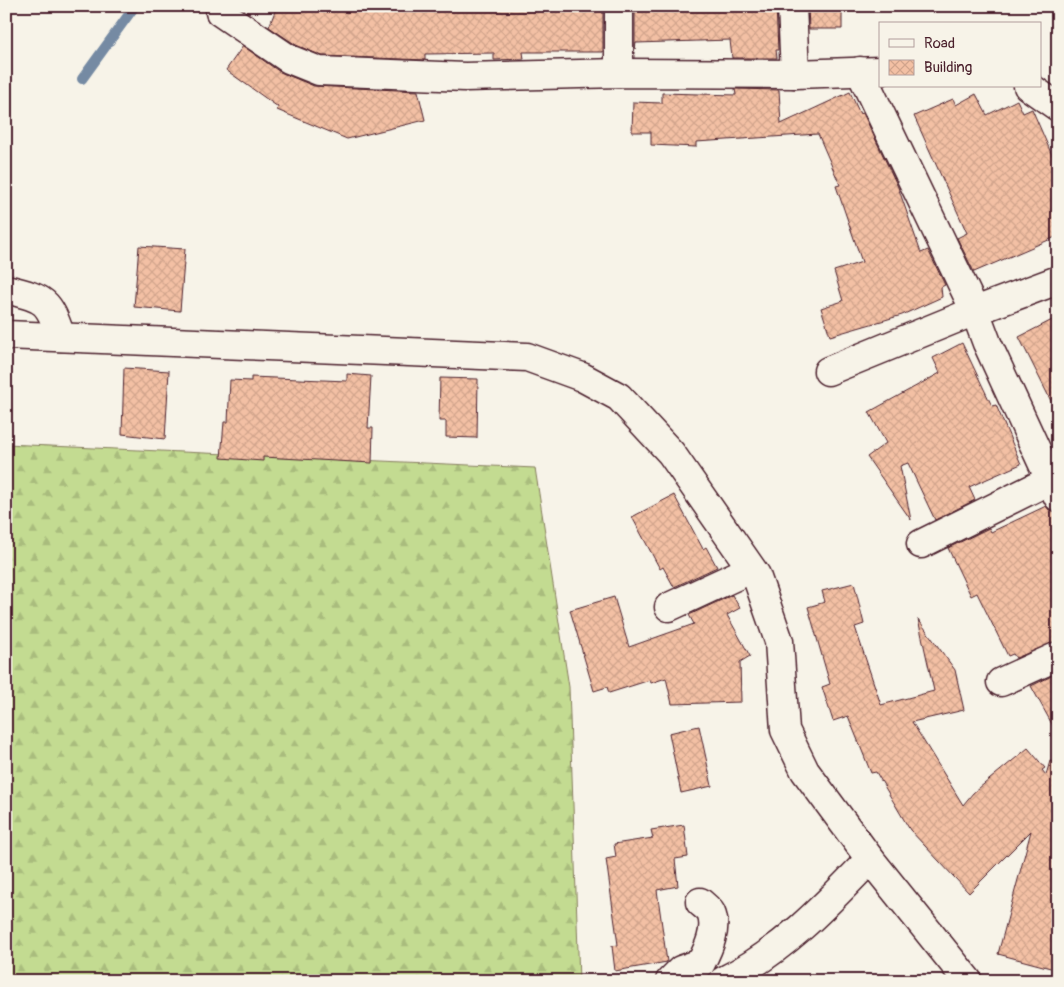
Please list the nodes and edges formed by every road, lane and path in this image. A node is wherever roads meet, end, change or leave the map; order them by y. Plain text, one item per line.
1 (619, 6) edge
2 (792, 6) edge
3 (220, 12) dead end
4 (870, 71) edge
5 (619, 73) junction
6 (795, 74) junction
7 (1031, 88) edge
8 (1058, 107) edge
9 (1058, 280) edge
10 (6, 288) edge
11 (975, 311) junction
12 (6, 335) edge
13 (60, 337) junction
14 (828, 371) dead end
15 (1054, 489) edge
16 (921, 544) dead end
17 (751, 569) junction
18 (669, 607) dead end
19 (1058, 656) edge
20 (1002, 682) dead end
21 (870, 859) junction
22 (700, 902) dead end
23 (670, 981) edge
24 (723, 981) edge
25 (968, 981) edge

1 - 5 street
2 - 6 street
3 - 5 street
4 - 6 street
4 - 11 street
5 - 6 street
7 - 8 street
9 - 11 street
10 - 13 street
11 - 14 street
11 - 15 street
12 - 13 street
13 - 17 street
15 - 16 street
17 - 18 street
17 - 21 street
19 - 20 street
21 - 24 street
21 - 25 street
22 - 23 street

